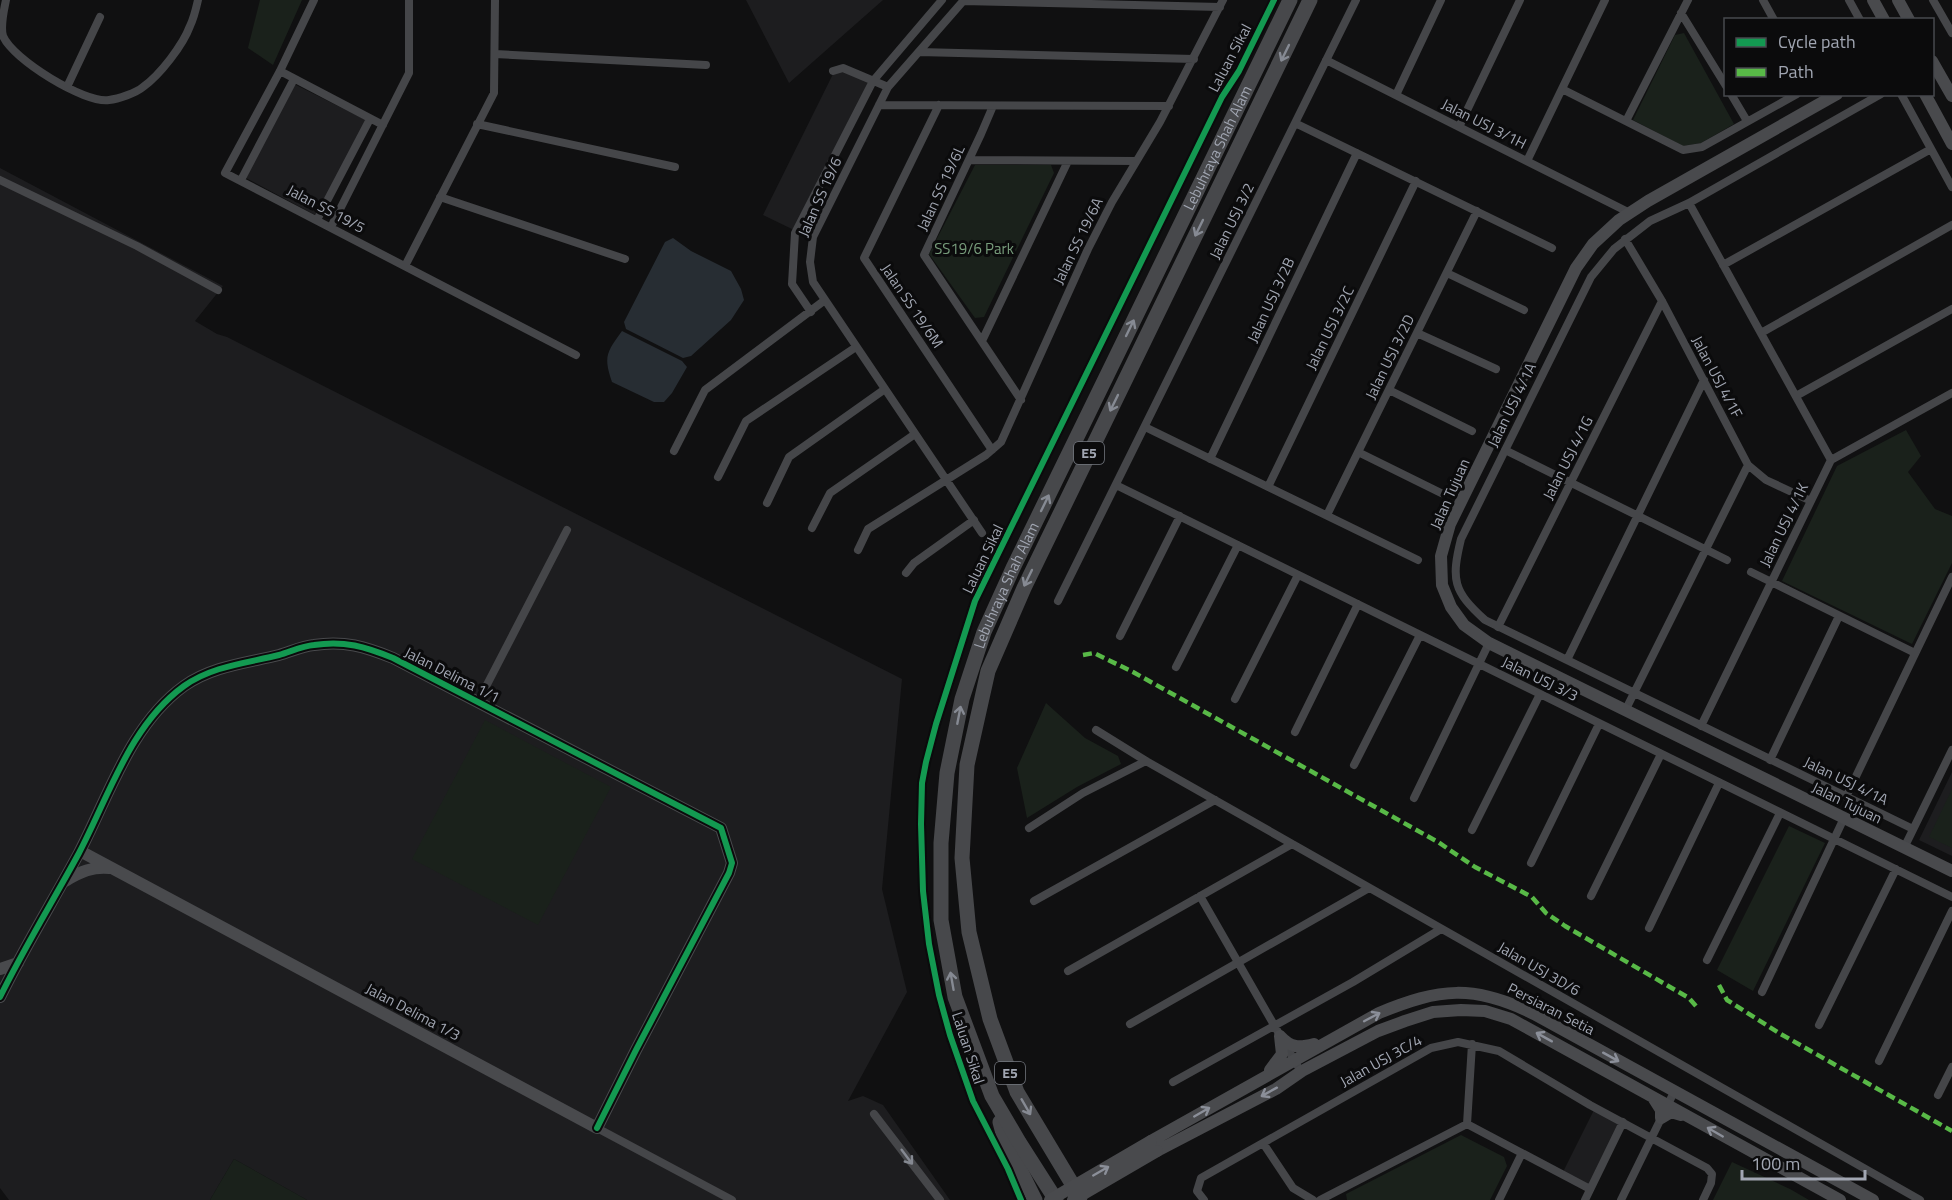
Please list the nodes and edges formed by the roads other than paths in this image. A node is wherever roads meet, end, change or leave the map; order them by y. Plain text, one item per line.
1 (6, 0) edge
2 (198, 0) edge
3 (314, 0) edge
4 (409, 0) edge
5 (495, 0) edge
6 (942, 0) edge
7 (964, 0) edge
8 (1290, 0) edge
9 (1310, 0) edge
10 (1356, 0) edge
11 (1441, 0) edge
12 (1520, 0) edge
13 (1605, 0) edge
14 (1688, 0) edge
15 (1763, 0) edge
16 (1849, 0) edge
17 (1873, 0) edge
18 (1898, 0) edge
19 (1937, 2) edge
20 (1221, 3) edge
21 (1681, 13) junction
22 (100, 17) dead end
23 (1773, 18) edge
24 (1859, 18) edge
25 (1883, 18) edge
26 (1908, 18) edge
27 (1952, 33) edge
28 (919, 52) junction
29 (495, 54) junction
30 (1194, 59) junction
31 (1326, 60) junction
32 (1934, 64) edge
33 (706, 65) dead end
34 (280, 71) junction
35 (833, 71) dead end
36 (294, 79) junction
37 (873, 81) junction
38 (1724, 84) edge
39 (67, 87) junction
40 (888, 87) junction
41 (1562, 89) junction
42 (1396, 95) junction
43 (1732, 96) edge
44 (1793, 96) edge
45 (1833, 96) edge
46 (1877, 96) edge
47 (1902, 96) edge
48 (1926, 96) edge
49 (1952, 96) edge
50 (879, 105) junction
51 (939, 105) junction
52 (993, 105) junction
53 (1169, 106) junction
54 (370, 118) junction
55 (1626, 121) junction
56 (1747, 121) junction
57 (1295, 123) junction
58 (477, 124) junction
59 (383, 125) junction
60 (1459, 127) junction
61 (1952, 144) edge
62 (1931, 149) junction
63 (1357, 153) junction
64 (969, 160) junction
65 (1068, 161) junction
66 (1136, 161) junction
67 (1527, 161) junction
68 (675, 167) dead end
69 (0, 180) edge
70 (241, 180) junction
71 (1416, 182) junction
72 (1952, 188) edge
73 (440, 196) junction
74 (1689, 203) junction
75 (1477, 212) junction
76 (1630, 213) junction
77 (317, 220) junction
78 (1952, 225) edge
79 (331, 227) junction
80 (1625, 239) junction
81 (1552, 248) dead end
82 (625, 259) dead end
83 (1723, 265) junction
84 (405, 266) junction
85 (1447, 273) junction
86 (218, 290) dead end
87 (825, 300) junction
88 (1662, 301) junction
89 (1952, 309) edge
90 (1524, 310) dead end
91 (810, 312) junction
92 (1417, 333) junction
93 (1761, 333) junction
94 (982, 342) junction
95 (856, 347) junction
96 (576, 355) dead end
97 (1496, 369) dead end
98 (1704, 380) junction
99 (885, 389) junction
100 (1389, 390) junction
101 (1952, 393) edge
102 (1796, 396) junction
103 (1021, 400) junction
104 (1145, 427) junction
105 (1472, 431) dead end
106 (915, 434) junction
107 (992, 450) junction
108 (1505, 450) junction
109 (674, 451) dead end
110 (1358, 452) junction
111 (1210, 459) junction
112 (1831, 460) junction
113 (1748, 465) junction
114 (718, 477) dead end
115 (945, 478) junction
116 (1571, 482) junction
117 (1116, 485) junction
118 (1268, 487) junction
119 (1441, 493) dead end
120 (1811, 501) junction
121 (768, 503) dead end
122 (1180, 516) junction
123 (1327, 516) junction
124 (1638, 516) junction
125 (974, 520) junction
126 (812, 528) dead end
127 (567, 530) dead end
128 (982, 533) dead end
129 (1238, 545) junction
130 (1706, 549) junction
131 (858, 550) dead end
132 (1418, 560) dead end
133 (1727, 560) dead end
134 (1751, 572) dead end
135 (906, 573) dead end
136 (1298, 575) junction
137 (1952, 576) edge
138 (1772, 582) junction
139 (1058, 601) dead end
140 (1358, 604) junction
141 (1839, 616) junction
142 (1498, 627) junction
143 (1419, 635) junction
144 (1120, 636) dead end
145 (1489, 643) junction
146 (1915, 653) junction
147 (1567, 660) junction
148 (1479, 664) junction
149 (1176, 667) dead end
150 (1634, 693) junction
151 (1540, 694) junction
152 (1235, 699) dead end
153 (478, 702) junction
154 (1625, 711) junction
155 (1599, 724) junction
156 (1701, 726) junction
157 (1096, 730) dead end
158 (1294, 732) dead end
159 (1952, 750) edge
160 (1661, 754) junction
161 (1770, 760) junction
162 (1146, 761) junction
163 (1354, 765) dead end
164 (1719, 783) junction
165 (1846, 797) junction
166 (1414, 798) dead end
167 (1215, 800) junction
168 (1780, 813) junction
169 (1844, 818) junction
170 (1029, 828) dead end
171 (1913, 829) junction
172 (1472, 830) dead end
173 (1834, 839) junction
174 (1292, 844) junction
175 (1904, 848) junction
176 (80, 851) junction
177 (1531, 863) dead end
178 (114, 869) junction
179 (1896, 869) junction
180 (1952, 871) edge
181 (64, 881) junction
182 (1369, 888) junction
183 (1200, 896) junction
184 (1591, 896) dead end
185 (1952, 897) edge
186 (1035, 901) dead end
187 (1952, 911) edge
188 (1441, 928) junction
189 (1649, 928) dead end
190 (1707, 960) dead end
191 (1238, 962) junction
192 (18, 963) junction
193 (0, 969) edge
194 (1068, 971) dead end
195 (1, 992) edge
196 (1761, 992) dead end
197 (1130, 1024) dead end
198 (1819, 1025) dead end
199 (1277, 1031) junction
200 (1330, 1040) junction
201 (1472, 1044) junction
202 (1294, 1060) junction
203 (1879, 1061) dead end
204 (1952, 1067) edge
205 (1302, 1071) junction
206 (1266, 1076) junction
207 (1173, 1082) dead end
208 (1674, 1092) junction
209 (1650, 1095) junction
210 (1938, 1095) dead end
211 (992, 1096) junction
212 (1667, 1105) junction
213 (874, 1114) dead end
214 (1688, 1117) junction
215 (1661, 1118) junction
216 (1623, 1122) junction
217 (1467, 1124) junction
218 (597, 1128) junction
219 (1651, 1138) junction
220 (1263, 1143) junction
221 (1154, 1146) junction
222 (1522, 1153) junction
223 (1590, 1189) junction
224 (732, 1200) edge
225 (940, 1200) edge
226 (1035, 1200) edge
227 (1050, 1200) edge
228 (1056, 1200) edge
229 (1073, 1200) edge
230 (1082, 1200) edge
231 (1204, 1200) edge
232 (1313, 1200) edge
233 (1320, 1200) edge
234 (1499, 1200) edge
235 (1585, 1200) edge
236 (1621, 1200) edge
237 (1703, 1200) edge
238 (1840, 1200) edge
239 (1873, 1200) edge
240 (1920, 1200) edge

1 - 39 street
2 - 39 street
3 - 34 street
4 - 59 street
5 - 29 street
6 - 37 street
7 - 20 street
7 - 28 street, Jalan SS 19/6
211 -> 8 highway, Lebuhraya Shah Alam / E5
9 -> 230 highway, Lebuhraya Shah Alam / E5
10 - 31 street, Jalan USJ 3/2
11 - 42 street
12 - 60 street
13 - 41 street
14 - 21 street
15 - 23 street
16 - 24 street
17 - 25 street
18 - 26 street
19 - 27 street
20 - 30 street, Jalan SS 19/6A
21 - 38 street
21 - 55 street
22 - 39 street
28 - 30 street
28 - 40 street, Jalan SS 19/6
29 - 33 street
29 - 58 street
30 - 53 street, Jalan SS 19/6A
31 - 42 street, Jalan USJ 3/1H
31 - 57 street, Jalan USJ 3/2
32 - 49 street
34 - 36 street
34 - 70 street
35 - 37 street
36 - 54 street
36 - 70 street
37 - 40 street
37 - 91 street
40 - 50 street, Jalan SS 19/6
41 - 55 street
41 - 67 street
42 - 60 street, Jalan USJ 3/1H
43 - 56 street
44 - 56 street
45 - 76 street, Jalan Tujuan
46 - 74 street, Jalan USJ 4/1A
47 - 62 street
48 - 61 street
50 - 51 street
50 - 87 street, Jalan SS 19/6
51 - 52 street
51 - 107 street, Jalan SS 19/6M
52 - 53 street
52 - 64 street, Jalan SS 19/6L
53 - 66 street, Jalan SS 19/6A
54 - 59 street
54 - 77 street
55 - 56 street
57 - 63 street
57 - 104 street, Jalan USJ 3/2
58 - 68 street
58 - 73 street
59 - 79 street
60 - 67 street, Jalan USJ 3/1H
62 - 72 street
62 - 83 street
63 - 71 street
63 - 111 street, Jalan USJ 3/2B
64 - 65 street
64 - 94 street, Jalan SS 19/6L
65 - 66 street
65 - 94 street
66 - 103 street, Jalan SS 19/6A
67 - 76 street, Jalan USJ 3/1H
69 - 86 street
70 - 77 street, Jalan SS 19/5
71 - 75 street
71 - 118 street, Jalan USJ 3/2C
73 - 82 street
73 - 84 street
74 - 80 street, Jalan USJ 4/1A
74 - 83 street
75 - 81 street
75 - 85 street, Jalan USJ 3/2D
76 - 145 street, Jalan Tujuan
77 - 79 street, Jalan SS 19/5
78 - 93 street
79 - 84 street, Jalan SS 19/5
80 - 88 street, Jalan USJ 4/1F
80 - 108 street, Jalan USJ 4/1A
83 - 93 street
84 - 96 street, Jalan SS 19/5
85 - 90 street
85 - 92 street, Jalan USJ 3/2D
87 - 91 street
87 - 95 street, Jalan SS 19/6
88 - 98 street, Jalan USJ 4/1F
88 - 116 street, Jalan USJ 4/1G
89 - 102 street
91 - 109 street
92 - 97 street
92 - 100 street, Jalan USJ 3/2D
93 - 102 street
94 - 103 street, Jalan SS 19/6L
95 - 99 street, Jalan SS 19/6
95 - 114 street
98 - 113 street, Jalan USJ 4/1F
98 - 124 street
99 - 106 street, Jalan SS 19/6
99 - 121 street
100 - 105 street
100 - 110 street, Jalan USJ 3/2D
101 - 112 street
102 - 112 street
103 - 107 street, Jalan SS 19/6A
104 - 111 street
104 - 117 street, Jalan USJ 3/2
106 - 115 street, Jalan SS 19/6
106 - 126 street
107 - 115 street, Jalan SS 19/6A
108 - 116 street
108 - 142 street, Jalan USJ 4/1A
110 - 119 street
110 - 123 street, Jalan USJ 3/2D
111 - 118 street
112 - 120 street, Jalan USJ 4/1K
113 - 120 street, Jalan USJ 4/1F
113 - 130 street
115 - 125 street, Jalan SS 19/6
115 - 131 street, Jalan SS 19/6A
116 - 124 street
116 - 142 street, Jalan USJ 4/1G
117 - 122 street, Jalan USJ 3/3
117 - 139 street
118 - 123 street
120 - 138 street, Jalan USJ 4/1K
122 - 129 street, Jalan USJ 3/3
122 - 144 street
123 - 132 street
124 - 130 street
124 - 147 street
125 - 128 street, Jalan SS 19/6
125 - 135 street
127 - 153 street
129 - 136 street, Jalan USJ 3/3
129 - 149 street
130 - 133 street
130 - 150 street
134 - 138 street
136 - 140 street, Jalan USJ 3/3
136 - 152 street
137 - 146 street
138 - 141 street
138 - 156 street, Jalan USJ 4/1K
140 - 143 street, Jalan USJ 3/3
140 - 158 street
141 - 146 street
141 - 161 street
142 - 147 street, Jalan USJ 4/1A
143 - 148 street, Jalan USJ 3/3
143 - 163 street
145 - 148 street
145 - 154 street, Jalan Tujuan
146 - 165 street
147 - 150 street, Jalan USJ 4/1A
148 - 151 street, Jalan USJ 3/3
148 - 166 street
150 - 154 street
150 - 156 street, Jalan USJ 4/1A
151 - 155 street, Jalan USJ 3/3
151 - 172 street
153 - 176 street, Jalan Delima 1/1
153 - 218 street, Jalan Delima 1/1
154 - 169 street, Jalan Tujuan
155 - 160 street, Jalan USJ 3/3
155 - 177 street
156 - 161 street, Jalan USJ 4/1A
157 - 162 street, Jalan USJ 3D/6
159 - 171 street
160 - 164 street, Jalan USJ 3/3
160 - 184 street
161 - 165 street, Jalan USJ 4/1A
162 - 167 street, Jalan USJ 3D/6
162 - 170 street
164 - 168 street, Jalan USJ 3/3
164 - 189 street
165 - 171 street, Jalan USJ 4/1A
167 - 174 street, Jalan USJ 3D/6
167 - 186 street
168 - 173 street, Jalan USJ 3/3
168 - 190 street
169 - 173 street
169 - 175 street, Jalan Tujuan
171 - 175 street
173 - 179 street, Jalan USJ 3/3
173 - 196 street
174 - 182 street, Jalan USJ 3D/6
174 - 183 street
175 - 180 street, Jalan Tujuan
176 - 178 street, Jalan Delima 1/3
176 - 181 street, Jalan Delima 1/1
178 - 181 street
178 - 218 street, Jalan Delima 1/3
179 - 185 street, Jalan USJ 3/3
179 - 198 street
181 - 192 street, Jalan Delima 1/1
182 - 188 street, Jalan USJ 3D/6
182 - 191 street
183 - 191 street
183 - 194 street
187 - 203 street
188 - 199 street
188 - 240 street, Jalan USJ 3D/6
191 - 197 street
191 - 199 street
192 - 193 street
192 - 195 street, Jalan Delima 1/1
199 - 200 street
199 - 202 street
199 - 206 street
199 - 207 street
200 - 202 street, Persiaran Setia
200 -> 208 street, Persiaran Setia
201 - 216 street, Jalan USJ 3C/4
201 - 217 street
201 - 220 street, Jalan USJ 3C/4
202 - 205 street
202 - 206 street, Persiaran Setia
204 - 210 street
209 -> 205 street, Persiaran Setia
205 -> 221 street, Persiaran Setia
221 -> 206 street, Persiaran Setia
208 - 212 street
208 - 239 street, Persiaran Setia
209 - 212 street, Persiaran Setia
209 - 215 street
211 - 226 highway
211 - 228 highway, Lebuhraya Shah Alam / E5
212 - 214 street, Persiaran Setia
212 - 215 street
213 -> 225 street
214 - 215 street
238 -> 214 street, Persiaran Setia
215 - 219 street
216 - 219 street, Jalan USJ 3C/4
216 - 223 street
217 - 222 street
217 - 233 street
218 - 224 street, Jalan Delima 1/3
219 - 236 street
219 - 237 street, Jalan USJ 3C/4
220 - 231 street, Jalan USJ 3C/4
220 - 232 street
227 -> 221 street, Persiaran Setia, bridge
221 - 229 street, Persiaran Setia, bridge
222 - 223 street
222 - 234 street
223 - 235 street

